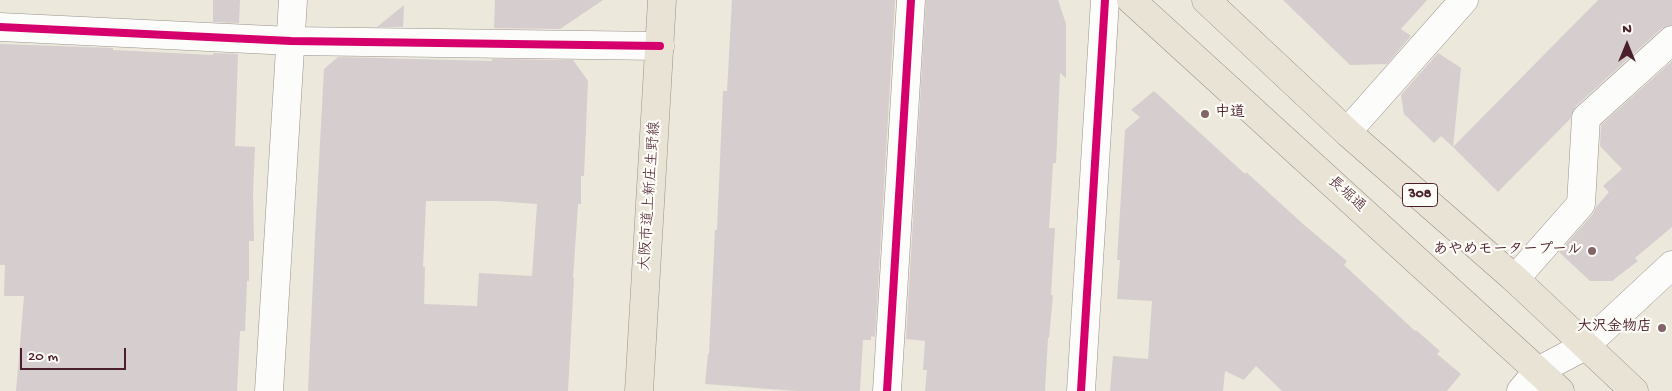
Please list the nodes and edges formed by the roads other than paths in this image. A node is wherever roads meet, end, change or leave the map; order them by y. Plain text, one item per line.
1 (293, 0) edge
2 (662, 0) edge
3 (911, 0) edge
4 (1105, 0) edge
5 (1131, 0) edge
6 (1206, 0) edge
7 (1464, 0) edge
8 (0, 27) edge
9 (1672, 40) edge
10 (291, 41) junction
11 (660, 46) junction
12 (1347, 132) junction
13 (1672, 265) edge
14 (1515, 279) junction
15 (1585, 346) junction
16 (1529, 381) edge
17 (269, 391) edge
18 (638, 391) edge
19 (887, 391) edge
20 (1080, 391) edge
21 (1560, 391) edge
22 (1634, 391) edge

1 - 10 street
2 - 11 main road, 大阪市道上新庄生野線
3 - 19 street
4 - 20 street
5 - 16 main road, 長堀通
6 - 12 main road, 308
7 - 12 street
8 - 10 street
9 - 14 street
10 - 11 street
10 - 17 street
11 - 18 main road, 大阪市道上新庄生野線
12 - 14 main road, 308
13 - 15 street
14 - 15 main road, 308
15 - 16 street
15 - 22 main road, 308
16 - 21 main road, 長堀通

